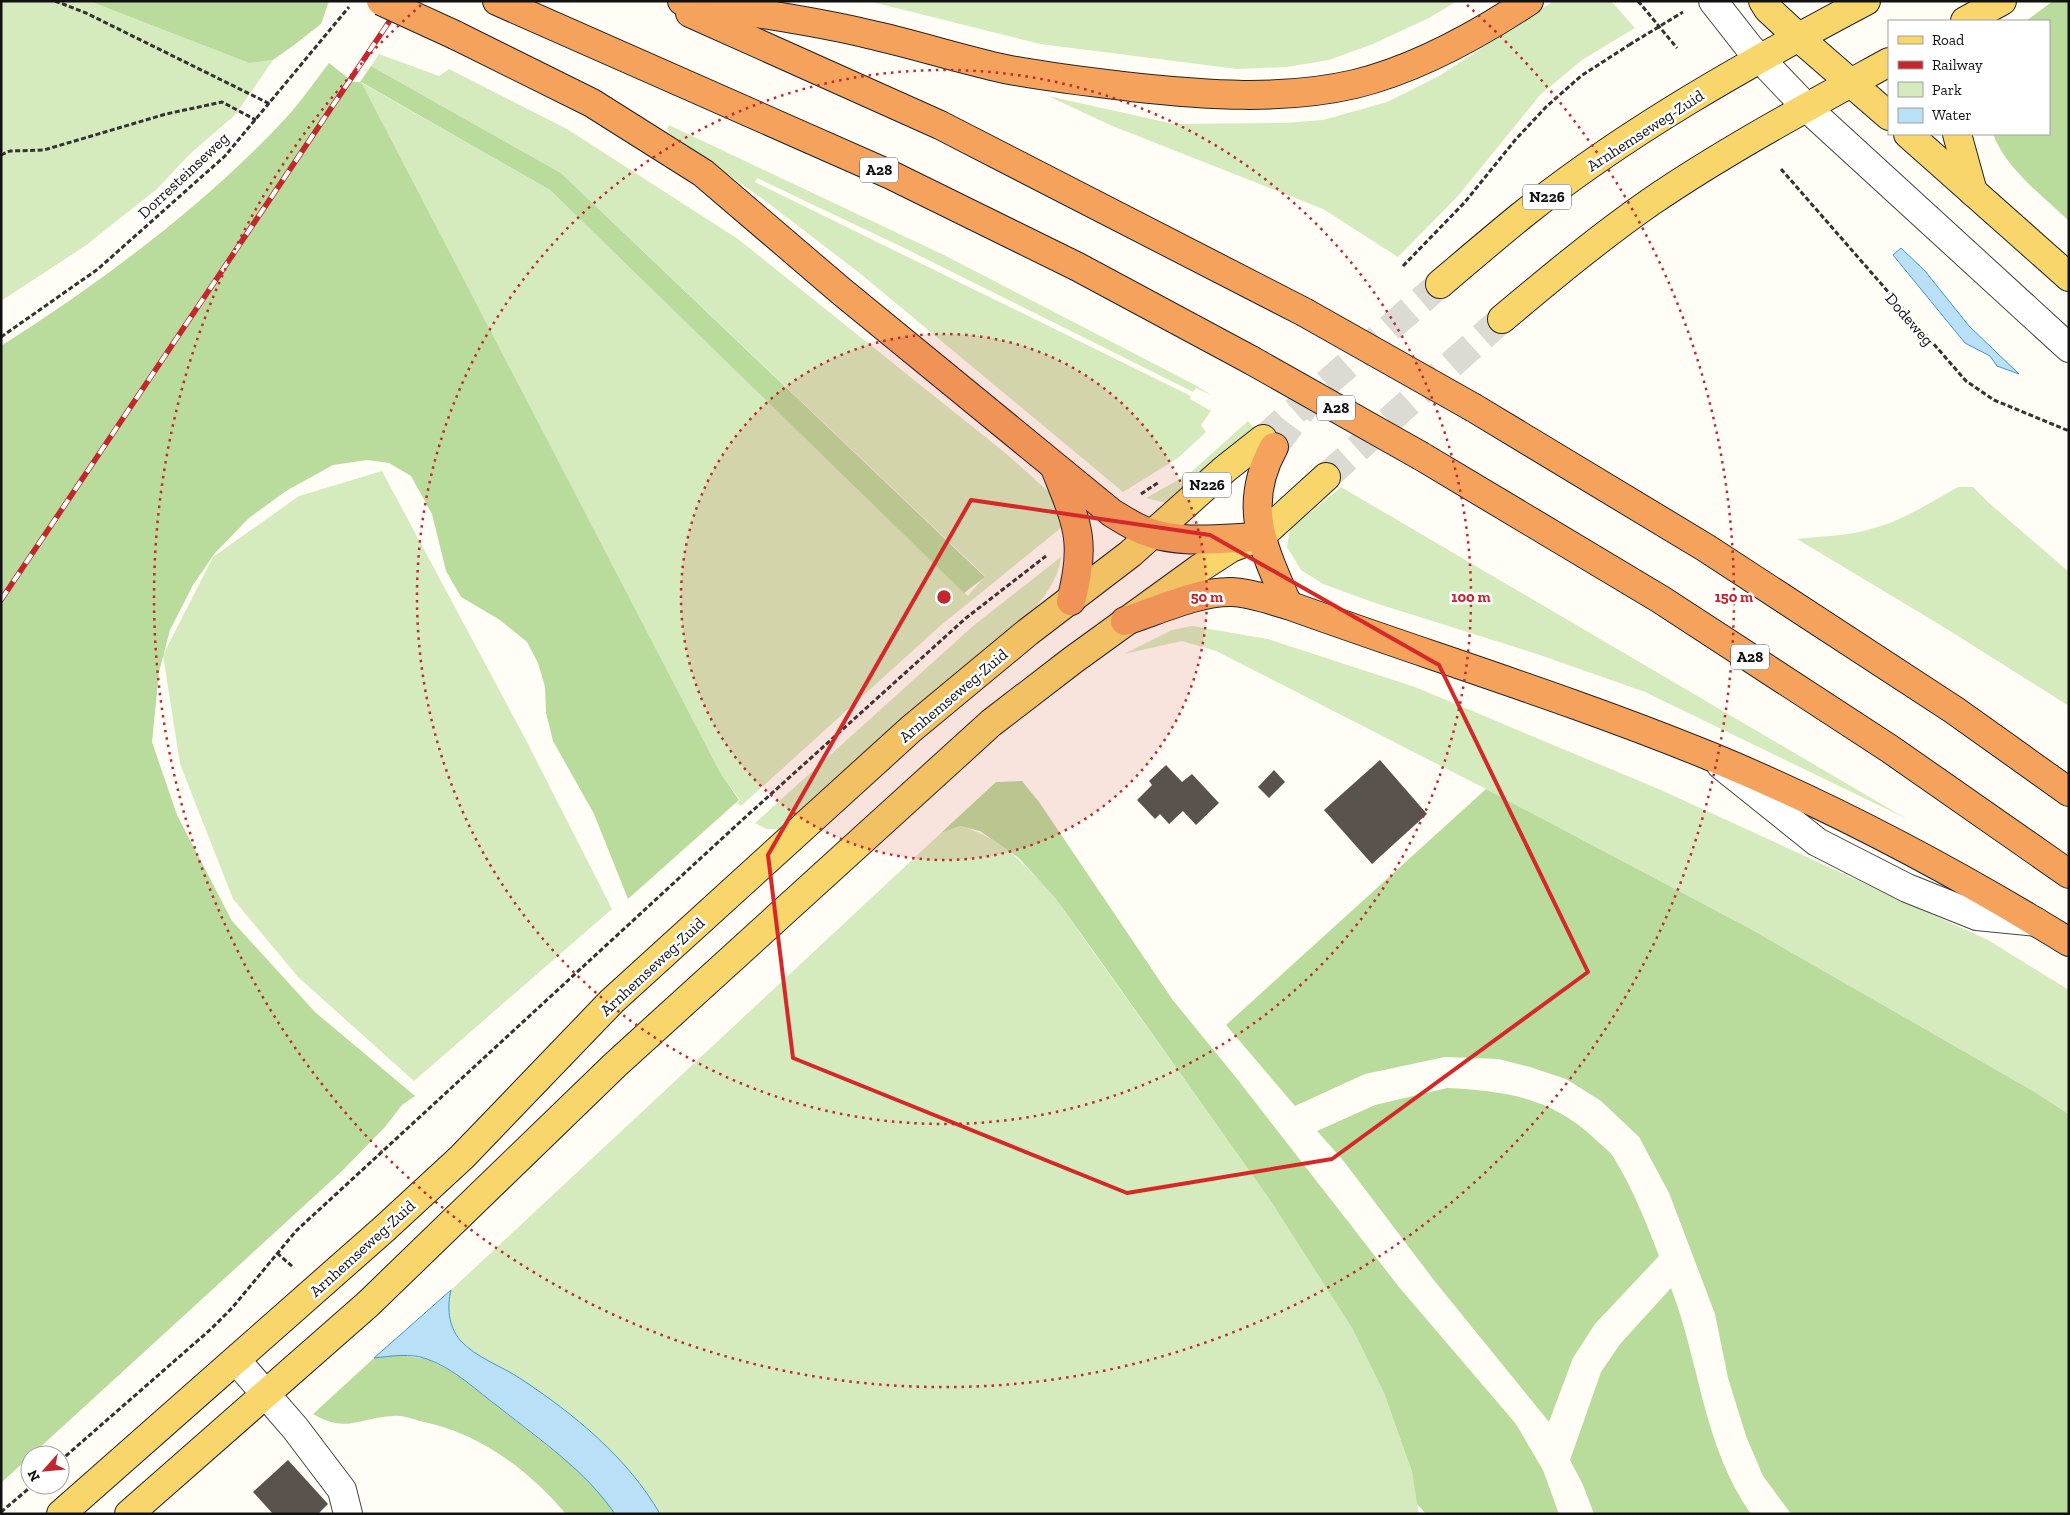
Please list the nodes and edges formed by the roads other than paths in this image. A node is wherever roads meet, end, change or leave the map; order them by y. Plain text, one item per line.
1 (381, 1) edge
2 (497, 1) edge
3 (663, 1) edge
4 (682, 1) edge
5 (1529, 1) edge
6 (1713, 1) edge
7 (1763, 1) edge
8 (1866, 1) edge
9 (2002, 1) edge
10 (1969, 20) edge
11 (1798, 37) junction
12 (1760, 60) junction
13 (1888, 63) edge
14 (1851, 83) junction
15 (1807, 108) junction
16 (1888, 115) edge
17 (1909, 135) edge
18 (1957, 135) edge
19 (1973, 192) junction
20 (2069, 277) edge
21 (1440, 284) tunnel mouth
22 (1502, 319) tunnel mouth
23 (2069, 348) edge
24 (1269, 443) joint
25 (1055, 466) junction
26 (1326, 477) tunnel mouth
27 (1154, 534) junction
28 (1260, 537) junction
29 (1071, 601) junction
30 (1288, 605) junction
31 (1126, 622) junction
32 (2069, 792) edge
33 (2069, 874) edge
34 (2069, 942) edge
35 (236, 1360) junction
36 (265, 1395) junction
37 (61, 1514) edge
38 (129, 1514) edge
39 (348, 1514) edge

1 - 25 highway, bridge
2 - 33 highway, A28, bridge
3 - 32 highway, bridge
4 - 5 highway
6 - 12 street
7 - 11 main road
8 - 11 main road, Arnhemseweg-Zuid / N226
9 - 10 main road
11 - 12 main road, Arnhemseweg-Zuid / N226
11 - 14 main road
12 - 15 street
12 - 21 main road, Arnhemseweg-Zuid / N226
13 - 14 main road
14 - 15 main road
14 - 16 main road
15 - 22 main road
15 - 23 street
17 - 19 main road
18 - 19 main road
19 - 20 main road
24 - 27 main road, Arnhemseweg-Zuid / N226
24 - 28 highway
25 - 27 highway
25 - 29 highway
26 - 28 main road
27 - 28 highway
27 - 29 main road, Arnhemseweg-Zuid / N226
28 - 30 highway
28 - 31 main road
29 - 35 main road, Arnhemseweg-Zuid
30 - 31 highway
30 - 34 highway
31 - 36 main road
35 - 36 street
35 - 37 main road, Arnhemseweg-Zuid
36 - 38 main road
36 - 39 street

